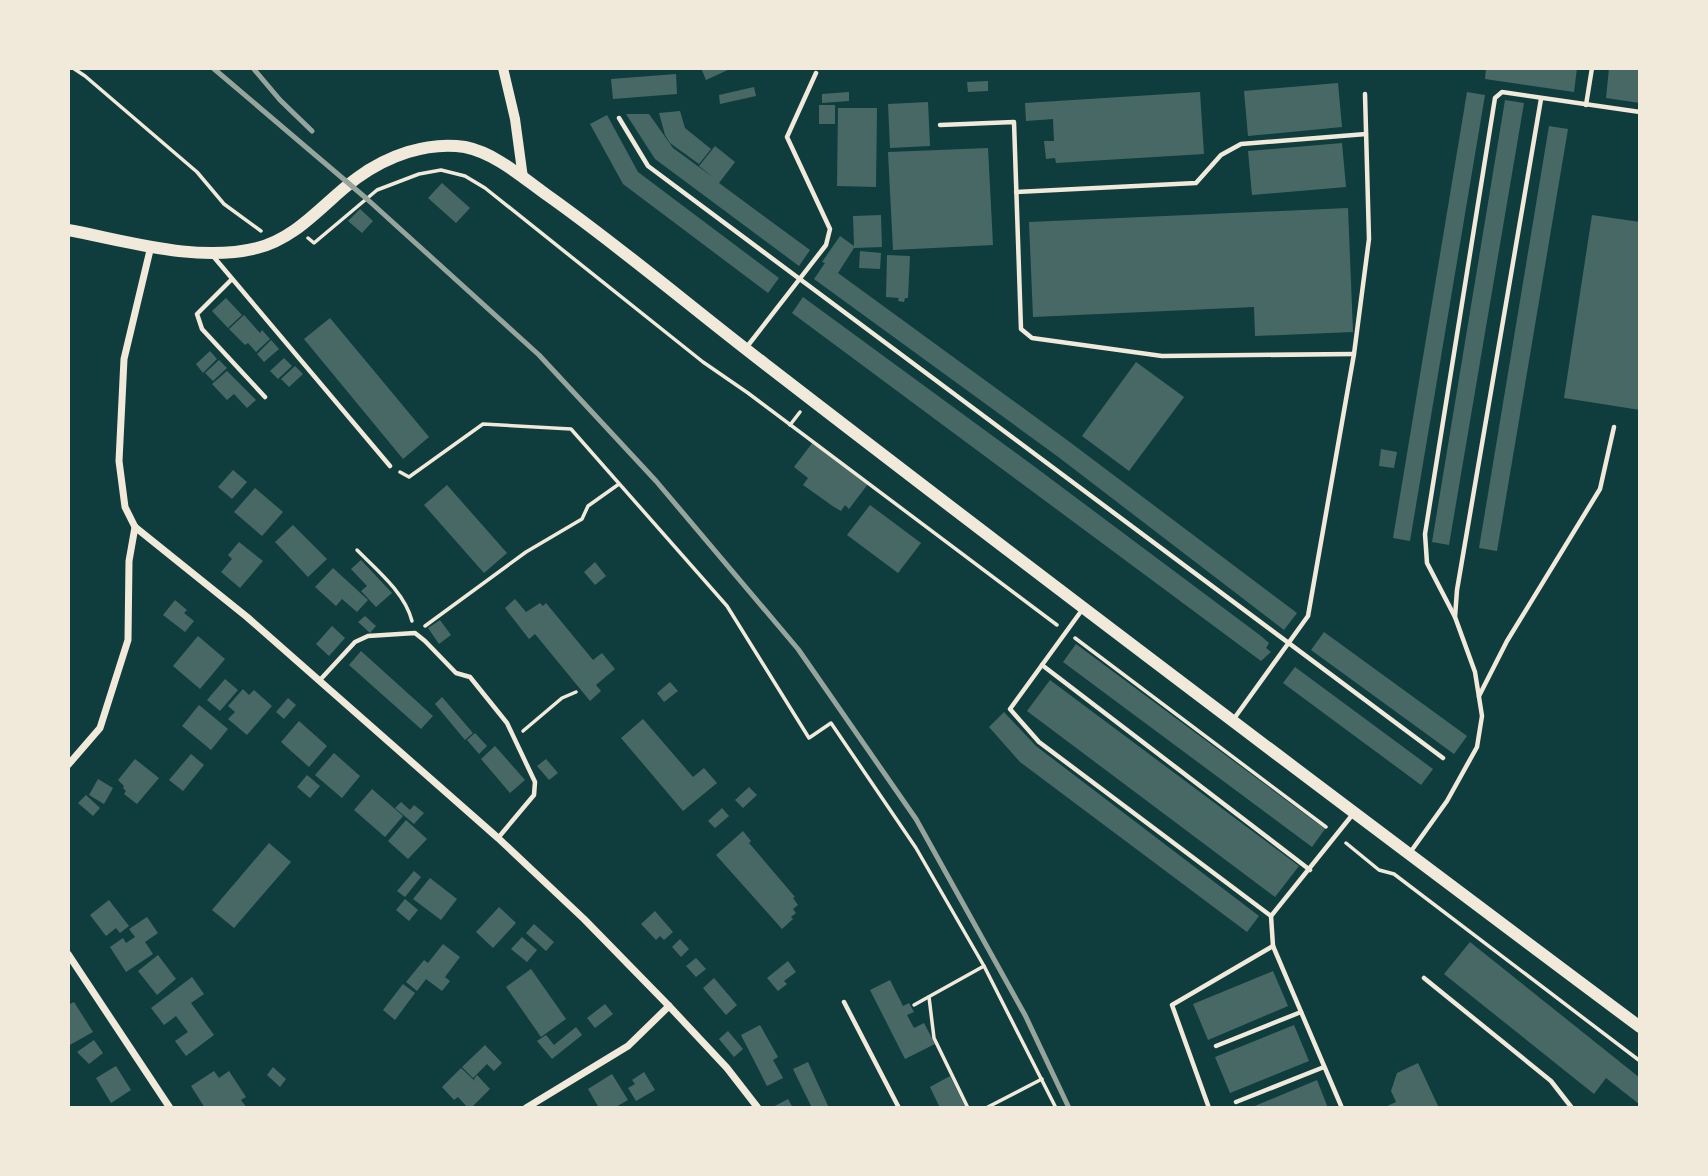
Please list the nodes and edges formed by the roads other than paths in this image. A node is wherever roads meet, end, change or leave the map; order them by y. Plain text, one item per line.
1 (503, 68) edge
2 (1592, 68) edge
3 (816, 73) dead end
4 (1365, 94) dead end
5 (1541, 99) junction
6 (1586, 105) junction
7 (1640, 112) edge
8 (619, 118) dead end
9 (940, 125) dead end
10 (1366, 134) junction
11 (523, 178) junction
12 (1016, 192) junction
13 (68, 230) edge
14 (151, 246) junction
15 (210, 253) junction
16 (232, 279) junction
17 (799, 279) junction
18 (745, 349) junction
19 (1354, 354) junction
20 (265, 397) dead end
21 (1614, 427) dead end
22 (390, 466) road end
23 (135, 527) junction
24 (1084, 607) junction
25 (1455, 617) junction
26 (1289, 644) junction
27 (1042, 665) junction
28 (318, 681) junction
29 (1479, 697) junction
30 (1233, 720) junction
31 (1443, 758) dead end
32 (68, 765) edge
33 (1354, 814) junction
34 (498, 838) junction
35 (1409, 855) junction
36 (1310, 870) junction
37 (1271, 916) junction
38 (1273, 946) junction
39 (68, 954) edge
40 (1424, 978) dead end
41 (844, 1002) dead end
42 (669, 1006) junction
43 (1301, 1012) junction
44 (1640, 1027) edge
45 (1216, 1046) dead end
46 (1324, 1067) junction
47 (1236, 1102) dead end
48 (170, 1108) edge
49 (526, 1108) edge
50 (758, 1108) edge
51 (899, 1108) edge
52 (1209, 1108) edge
53 (1342, 1108) edge
54 (1572, 1108) edge

1 - 11 street
2 - 6 lane
3 - 17 lane
4 - 10 lane
5 - 6 lane
5 - 25 lane
5 - 25 lane
6 - 7 lane
8 - 17 lane
9 - 12 lane
10 - 12 lane
10 - 19 lane
11 - 15 main road
11 - 18 main road
12 - 19 lane
13 - 14 main road
14 - 15 main road
14 - 23 street
15 - 16 lane
16 - 20 lane
16 - 22 lane
17 - 18 lane
17 - 26 lane
18 - 24 main road
19 - 26 lane
21 - 29 lane
23 - 28 street
23 - 32 street
24 - 27 lane
24 - 30 main road
25 - 29 lane
26 - 30 lane
26 - 31 lane
27 - 36 lane
27 - 37 lane
28 - 34 street
28 - 34 lane
29 - 35 lane
30 - 33 main road
33 - 35 main road
33 - 36 lane
34 - 42 street
35 - 44 main road
36 - 37 lane
37 - 38 lane
38 - 43 lane
38 - 52 lane
39 - 48 street
40 - 54 lane
41 - 51 lane
42 - 49 street
42 - 50 street
43 - 45 lane
43 - 46 lane
46 - 47 lane
46 - 53 lane

